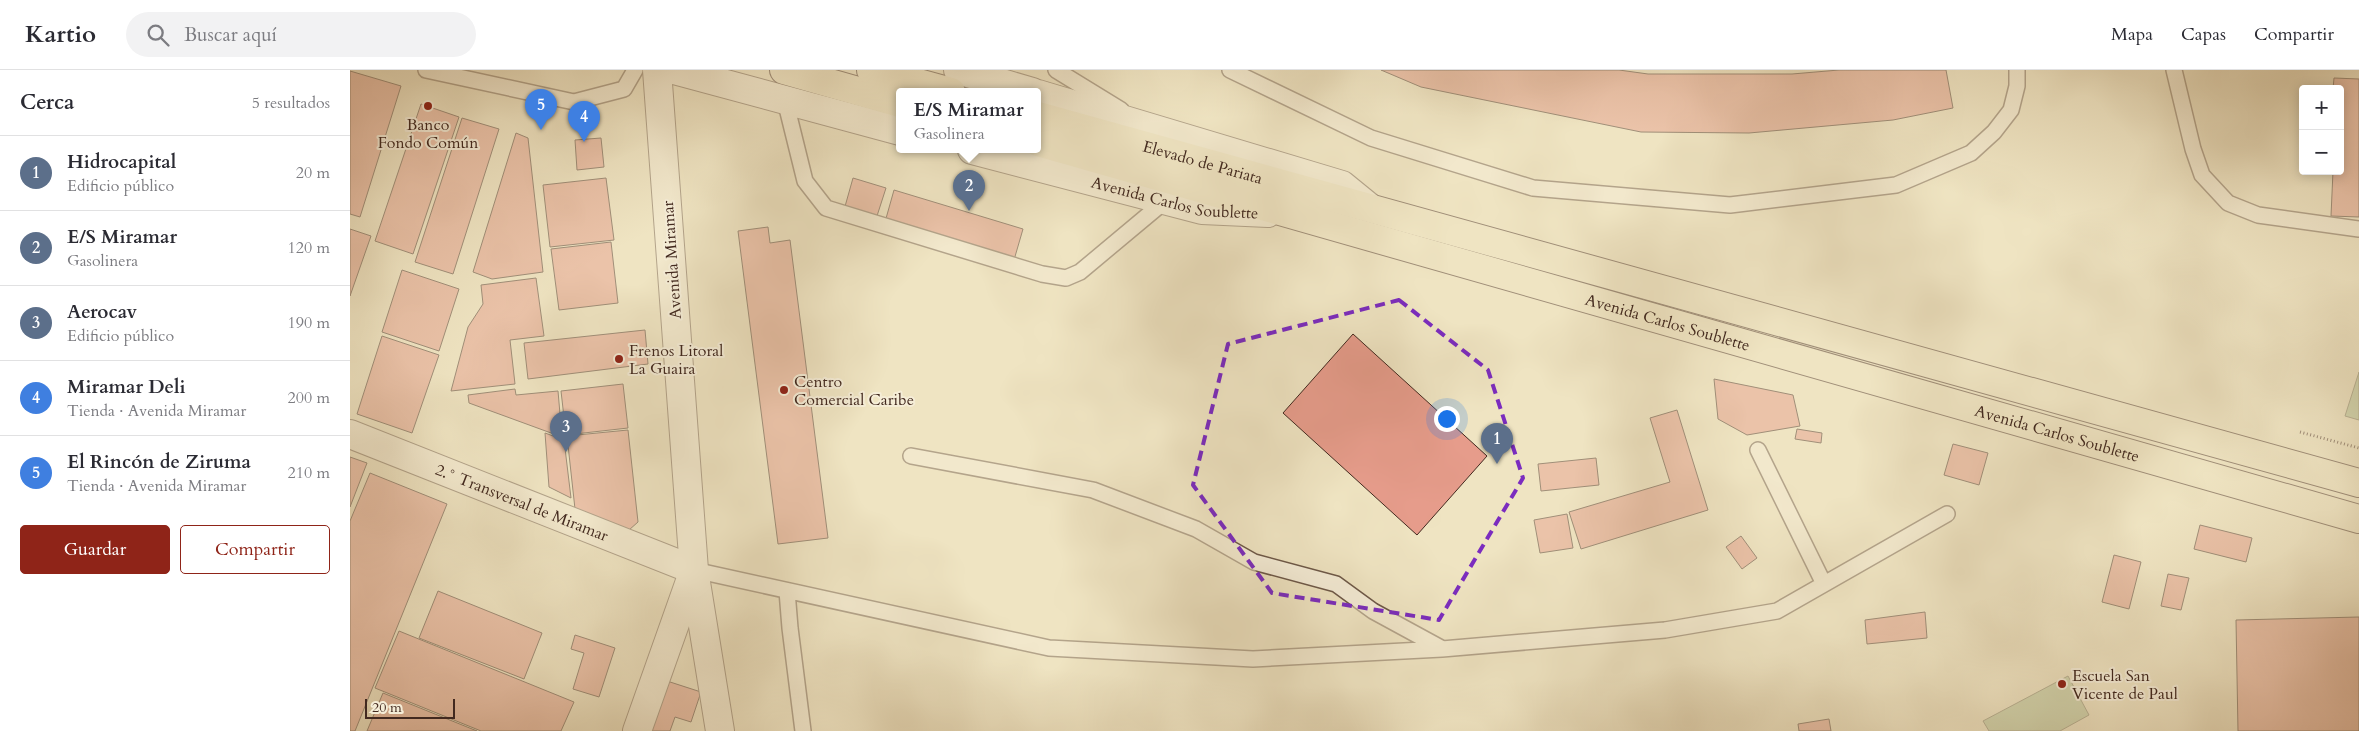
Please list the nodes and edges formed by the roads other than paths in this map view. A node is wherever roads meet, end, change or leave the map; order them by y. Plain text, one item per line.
1 (426, 70) edge
2 (635, 70) edge
3 (658, 70) edge
4 (674, 70) edge
5 (784, 70) edge
6 (871, 70) edge
7 (958, 70) edge
8 (1056, 70) edge
9 (1230, 70) edge
10 (2017, 70) edge
11 (2174, 70) edge
12 (936, 88) edge
13 (1019, 88) edge
14 (1041, 95) edge
15 (785, 100) junction
16 (896, 102) edge
17 (1041, 117) edge
18 (1150, 128) junction
19 (896, 130) edge
20 (1041, 143) edge
21 (983, 153) edge
22 (1165, 201) junction
23 (1369, 207) junction
24 (1294, 214) junction
25 (2359, 229) edge
26 (350, 434) edge
27 (1758, 450) dead end
28 (911, 456) dead end
29 (2359, 483) edge
30 (1947, 514) dead end
31 (2359, 520) edge
32 (694, 570) junction
33 (1824, 584) junction
34 (787, 590) junction
35 (1442, 649) junction
36 (637, 731) edge
37 (720, 731) edge
38 (804, 731) edge

1 - 2 lane
3 - 32 street, Avenida Miramar
4 - 15 street
5 - 16 main road
6 - 12 main road
7 - 13 street
8 - 18 lane
9 - 10 lane
11 - 25 lane
14 - 18 street, Avenida Carlos Soublette
15 - 19 street
15 - 22 lane
17 - 23 main road, Elevado de Pariata
18 - 23 street, Avenida Carlos Soublette
20 - 24 main road, Elevado de Pariata
21 - 22 street, Avenida Carlos Soublette
22 - 24 street, Avenida Carlos Soublette
23 - 29 main road, Avenida Carlos Soublette
24 - 31 main road, Avenida Carlos Soublette
26 - 32 street, 2.° Transversal de Miramar
27 - 33 lane
28 - 35 lane
30 - 33 lane
32 - 34 lane
32 - 36 street, Avenida Miramar
32 - 37 street, Avenida Miramar
33 - 35 lane
34 - 35 lane
34 - 38 lane

